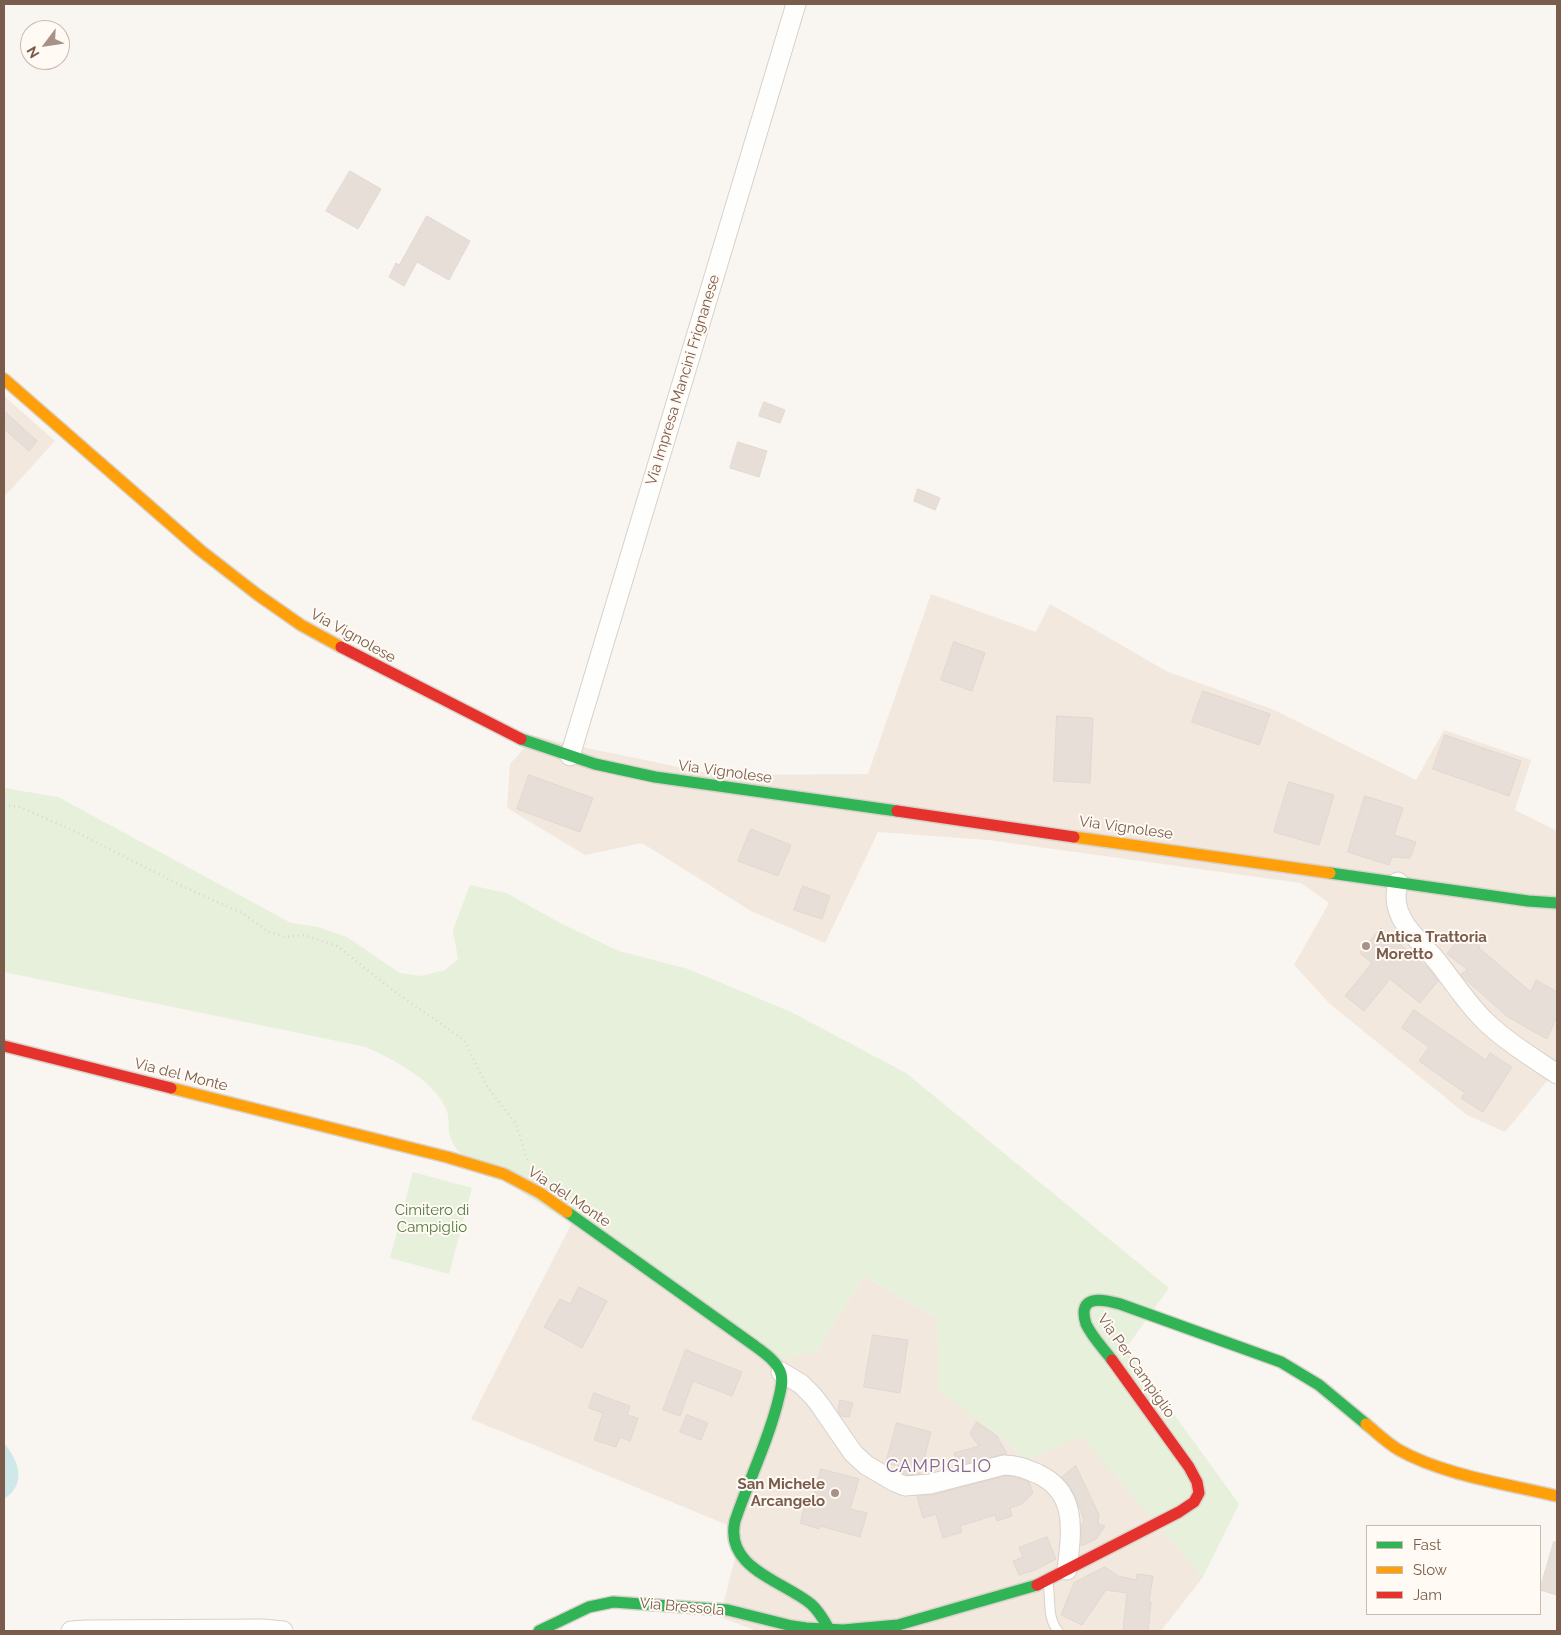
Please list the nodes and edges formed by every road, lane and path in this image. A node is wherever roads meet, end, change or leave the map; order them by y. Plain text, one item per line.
1 (796, 4) edge
2 (4, 379) edge
3 (570, 756) junction
4 (4, 805) edge
5 (1398, 882) junction
6 (1557, 903) edge
7 (4, 1046) edge
8 (1557, 1074) edge
9 (527, 1185) junction
10 (781, 1372) junction
11 (1557, 1496) edge
12 (1066, 1570) junction
13 (1047, 1580) junction
14 (829, 1629) junction
15 (71, 1631) edge
16 (283, 1631) edge
17 (538, 1631) edge
18 (1058, 1631) edge

1 - 3 street, Via Impresa Mancini Frignanese
2 - 3 street, Via Vignolese
3 - 5 street, Via Vignolese
4 - 9 path
5 - 6 street, Via Vignolese
5 - 8 street
7 - 9 street, Via del Monte
9 - 10 street, Via del Monte
10 - 12 street
10 - 14 street
11 - 12 street, Via Per Campiglio
12 - 13 street, Via Per Campiglio
13 - 14 street, Via Per Campiglio
13 - 18 lane
14 - 17 street, Via Bressola
15 - 16 street

